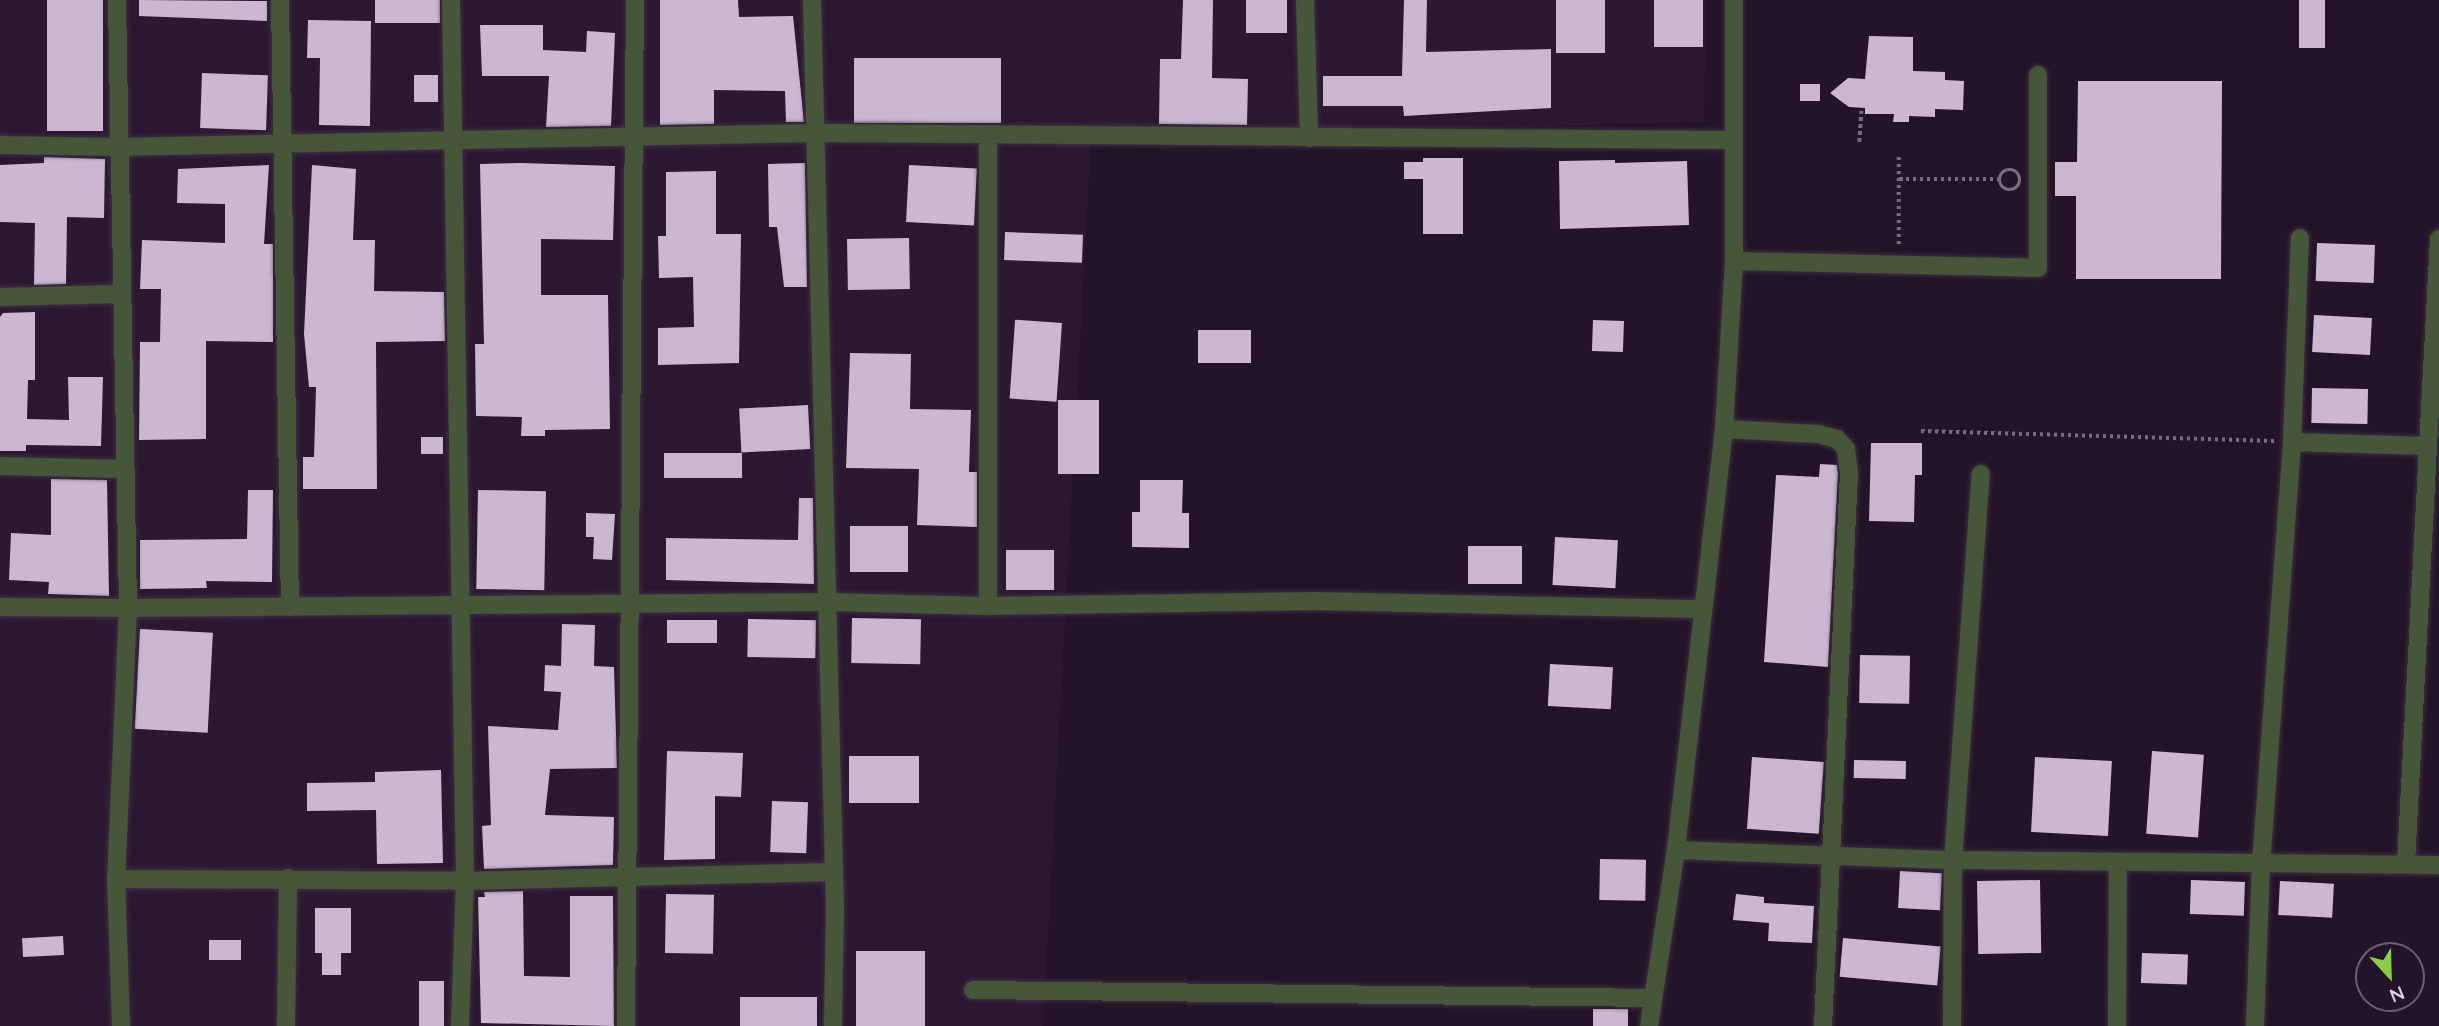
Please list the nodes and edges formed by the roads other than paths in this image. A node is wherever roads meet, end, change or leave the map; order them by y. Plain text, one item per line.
1 (117, 0) edge
2 (281, 0) edge
3 (451, 0) edge
4 (635, 0) edge
5 (812, 0) edge
6 (1305, 0) edge
7 (1734, 0) edge
8 (2038, 75) dead end
9 (816, 134) junction
10 (988, 135) junction
11 (633, 137) junction
12 (1309, 138) junction
13 (454, 140) junction
14 (1734, 140) junction
15 (283, 144) junction
16 (0, 145) edge
17 (116, 147) junction
18 (2301, 238) dead end
19 (2439, 239) edge
20 (1734, 261) junction
21 (120, 294) junction
22 (0, 297) edge
23 (1724, 429) junction
24 (2292, 442) junction
25 (2427, 446) junction
26 (0, 466) edge
27 (124, 469) junction
28 (1981, 474) dead end
29 (827, 602) junction
30 (630, 604) junction
31 (461, 605) junction
32 (988, 606) junction
33 (0, 607) edge
34 (290, 607) junction
35 (128, 608) junction
36 (1702, 609) junction
37 (1676, 849) junction
38 (1828, 852) junction
39 (1953, 860) junction
40 (2118, 862) junction
41 (2406, 864) junction
42 (2261, 865) junction
43 (2439, 865) edge
44 (834, 872) junction
45 (628, 877) junction
46 (288, 878) junction
47 (116, 879) junction
48 (466, 881) junction
49 (973, 990) dead end
50 (1653, 998) junction
51 (121, 1026) edge
52 (286, 1026) edge
53 (460, 1026) edge
54 (626, 1026) edge
55 (833, 1026) edge
56 (1649, 1026) edge
57 (1823, 1026) edge
58 (1952, 1026) edge
59 (2117, 1026) edge
60 (2255, 1026) edge

1 - 17 street
2 - 15 street
3 - 13 street
4 - 11 street
5 - 9 street
6 - 12 street
7 - 14 street
8 - 20 street
9 - 10 street
9 - 11 street
9 - 29 street
10 - 12 street
10 - 32 street
11 - 13 street
11 - 30 street
12 - 14 street
13 - 15 street
13 - 31 street
14 - 20 street
15 - 17 street
15 - 34 street
16 - 17 street
17 - 21 street
18 - 24 street
19 - 25 street
20 - 23 street
21 - 22 street
21 - 27 street
23 - 36 street
23 - 38 street
24 - 25 street
24 - 42 street
25 - 41 street
26 - 27 street
27 - 35 street
28 - 39 street
29 - 30 street
29 - 32 street
29 - 44 street
30 - 31 street
30 - 45 street
31 - 34 street
31 - 48 street
32 - 36 street
33 - 35 street
34 - 35 street
35 - 47 street
36 - 37 street
37 - 38 street
37 - 50 street
38 - 39 street
38 - 57 street
39 - 40 street
39 - 58 street
40 - 42 street
40 - 59 street
41 - 42 street
41 - 43 street
42 - 60 street
44 - 45 street
44 - 55 street
45 - 48 street
45 - 54 street
46 - 47 street
46 - 48 street
46 - 52 street
47 - 51 street
48 - 53 street
49 - 50 street
50 - 56 street

